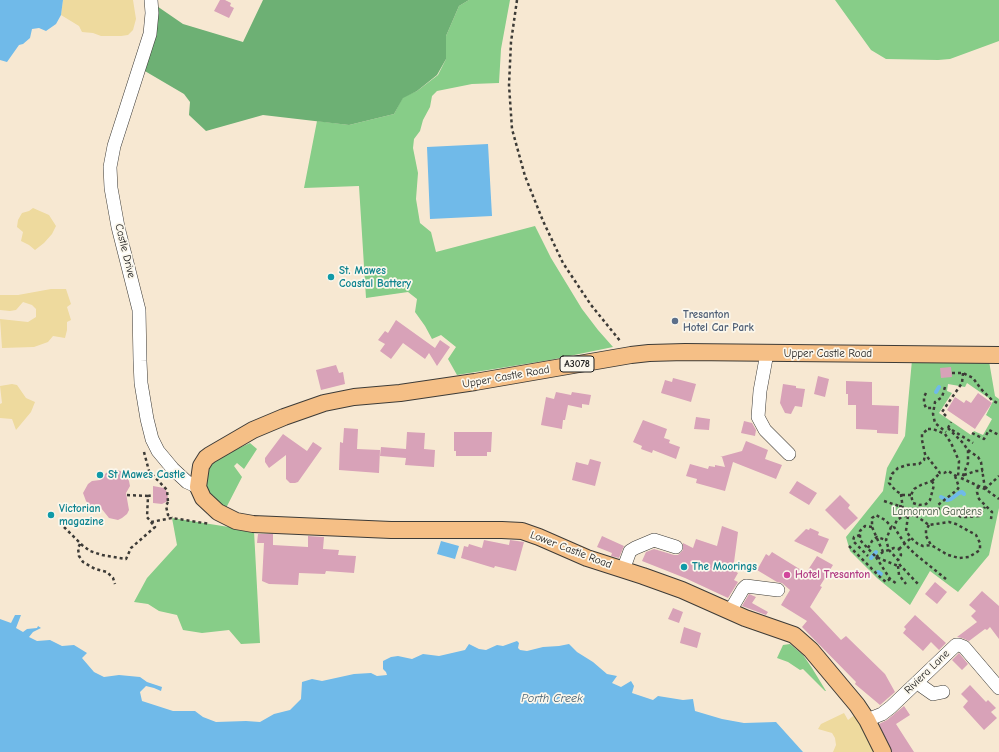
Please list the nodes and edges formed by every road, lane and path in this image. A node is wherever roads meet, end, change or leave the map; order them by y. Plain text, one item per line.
1 (151, 0) edge
2 (517, 0) edge
3 (767, 353) junction
4 (631, 355) junction
5 (999, 355) edge
6 (952, 373) dead end
7 (963, 373) junction
8 (945, 388) dead end
9 (926, 393) dead end
10 (999, 404) edge
11 (933, 408) junction
12 (946, 416) dead end
13 (951, 422) dead end
14 (948, 428) junction
15 (945, 433) junction
16 (972, 433) dead end
17 (999, 435) edge
18 (973, 443) dead end
19 (968, 450) junction
20 (789, 454) dead end
21 (925, 454) junction
22 (983, 471) junction
23 (940, 473) junction
24 (955, 476) junction
25 (999, 476) edge
26 (961, 477) junction
27 (932, 480) junction
28 (978, 486) junction
29 (199, 489) junction
30 (985, 489) junction
31 (127, 494) dead end
32 (901, 494) junction
33 (152, 495) dead end
34 (911, 495) junction
35 (147, 496) junction
36 (999, 499) edge
37 (166, 501) dead end
38 (884, 501) dead end
39 (919, 505) junction
40 (905, 506) dead end
41 (985, 507) junction
42 (909, 515) junction
43 (915, 515) junction
44 (991, 519) dead end
45 (151, 522) junction
46 (928, 525) junction
47 (872, 526) junction
48 (64, 527) dead end
49 (893, 527) junction
50 (860, 535) junction
51 (877, 537) junction
52 (911, 538) junction
53 (886, 540) junction
54 (80, 544) junction
55 (905, 544) junction
56 (931, 544) junction
57 (849, 546) dead end
58 (676, 547) dead end
59 (868, 548) junction
60 (899, 549) junction
61 (889, 550) junction
62 (871, 552) junction
63 (883, 552) junction
64 (868, 556) junction
65 (876, 557) junction
66 (898, 560) junction
67 (864, 561) junction
68 (891, 564) junction
69 (899, 566) junction
70 (623, 570) junction
71 (890, 579) junction
72 (946, 579) dead end
73 (115, 584) dead end
74 (897, 584) dead end
75 (906, 584) dead end
76 (918, 584) dead end
77 (778, 590) dead end
78 (730, 611) junction
79 (918, 682) junction
80 (999, 688) edge
81 (943, 692) dead end
82 (867, 720) junction
83 (883, 752) edge

1 - 29 street, Castle Drive
2 - 4 path
3 - 4 main road, Upper Castle Road / A3078
3 - 5 main road, Upper Castle Road / A3078
3 - 20 street
4 - 29 main road, Upper Castle Road / A3078
6 - 7 path
7 - 10 path
7 - 12 path
8 - 11 path
9 - 11 path
11 - 15 path
13 - 14 path
14 - 15 path
14 - 18 path
14 - 19 path
15 - 21 path
15 - 26 path
16 - 17 path
19 - 22 path
19 - 26 path
21 - 23 path
21 - 32 path
22 - 26 path
22 - 30 path
23 - 24 path
23 - 27 path
24 - 26 path
24 - 41 path
25 - 30 path
26 - 28 path
27 - 34 path
27 - 39 path
28 - 30 path
28 - 41 path
29 - 70 main road, Lower Castle Road
30 - 36 path
31 - 35 path
32 - 34 path
32 - 42 path
33 - 35 path
34 - 39 path
35 - 45 path
37 - 45 path
38 - 40 path, bridge
39 - 43 path
41 - 44 path
42 - 43 path
42 - 49 path
42 - 52 path
43 - 46 path
45 - 54 path
46 - 56 path
46 - 56 path
47 - 49 path
47 - 50 path
47 - 51 path
48 - 54 path
49 - 53 path
49 - 55 path
50 - 59 path
50 - 64 path
51 - 53 path
51 - 59 path
51 - 63 path
52 - 55 path
52 - 56 path
53 - 61 path
54 - 73 path
55 - 60 path
55 - 72 path
57 - 67 path
58 - 70 street
59 - 62 path
60 - 61 path
60 - 66 path
61 - 63 path
61 - 66 path
62 - 64 path
62 - 65 path
63 - 65 path
64 - 67 path
65 - 68 path
65 - 71 path
66 - 68 path
66 - 69 path
67 - 71 path
68 - 69 path
69 - 75 path
69 - 76 path
70 - 78 main road, Lower Castle Road
71 - 74 path
77 - 78 street
78 - 82 main road, Lower Castle Road
79 - 80 street, Riviera Lane
79 - 81 street
79 - 82 street, Riviera Lane
82 - 83 main road, Lower Castle Road

